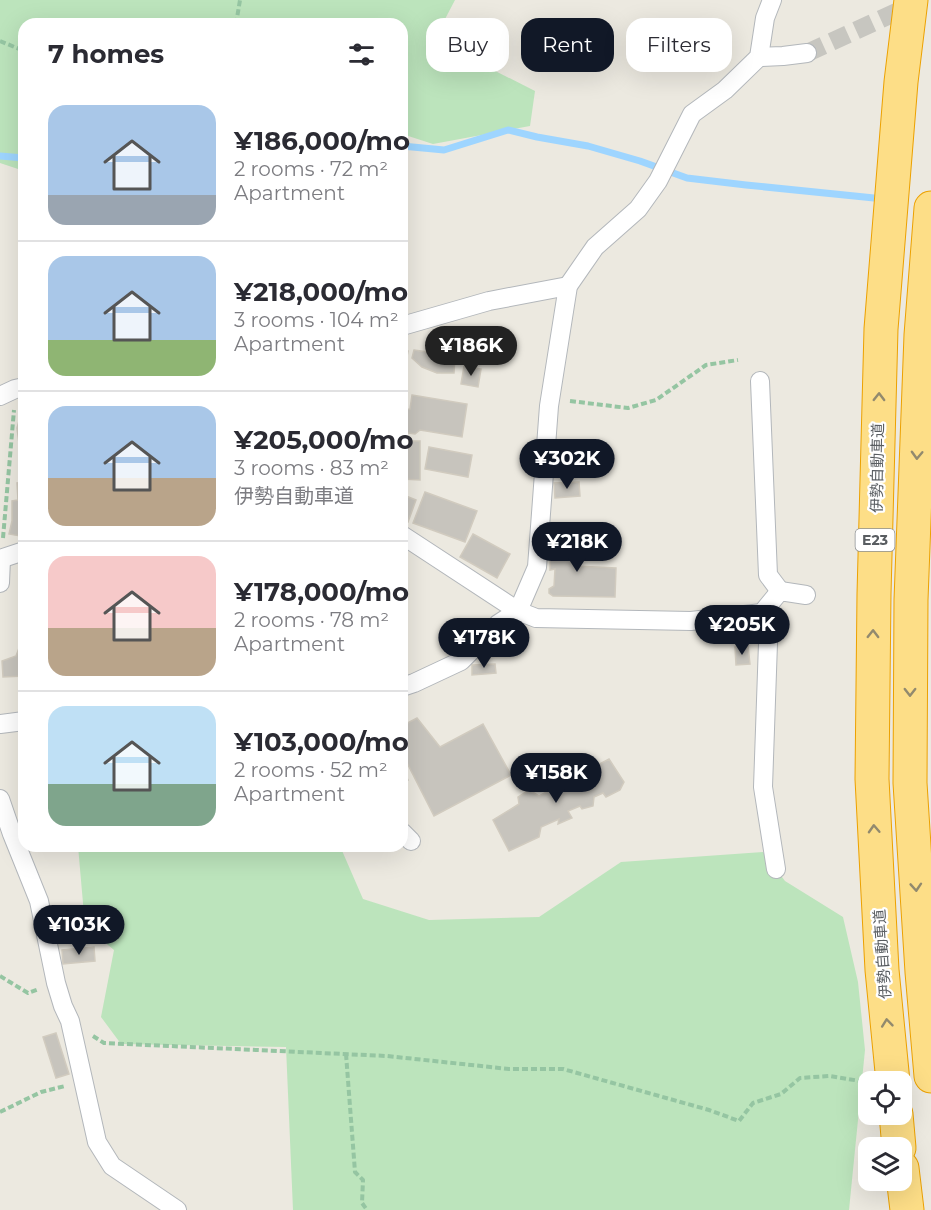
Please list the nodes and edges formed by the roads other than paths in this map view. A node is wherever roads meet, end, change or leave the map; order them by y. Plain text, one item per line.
1 (772, 0) edge
2 (911, 0) edge
3 (807, 53) tunnel mouth
4 (759, 57) junction
5 (931, 208) edge
6 (568, 286) junction
7 (408, 324) edge
8 (760, 381) dead end
9 (408, 539) edge
10 (18, 553) edge
11 (1, 559) edge
12 (0, 583) edge
13 (780, 591) junction
14 (806, 595) dead end
15 (518, 610) junction
16 (762, 613) junction
17 (408, 685) edge
18 (18, 722) edge
19 (0, 724) edge
20 (0, 799) edge
21 (18, 849) edge
22 (19, 852) edge
23 (776, 869) dead end
24 (892, 1071) edge
25 (931, 1076) edge
26 (905, 1191) edge
27 (177, 1210) edge
28 (907, 1210) edge

1 - 4 street
24 -> 2 highway, 伊勢自動車道 / E23
3 - 4 street
4 - 6 street
5 -> 25 highway, E23
6 - 7 street
6 - 15 street
8 - 13 street
9 - 15 street
10 - 11 street
11 - 12 street
13 - 14 street
13 - 16 street
15 - 16 street
15 - 17 street
16 - 23 street
18 - 19 street
20 - 21 street
22 - 27 street
26 - 28 highway

